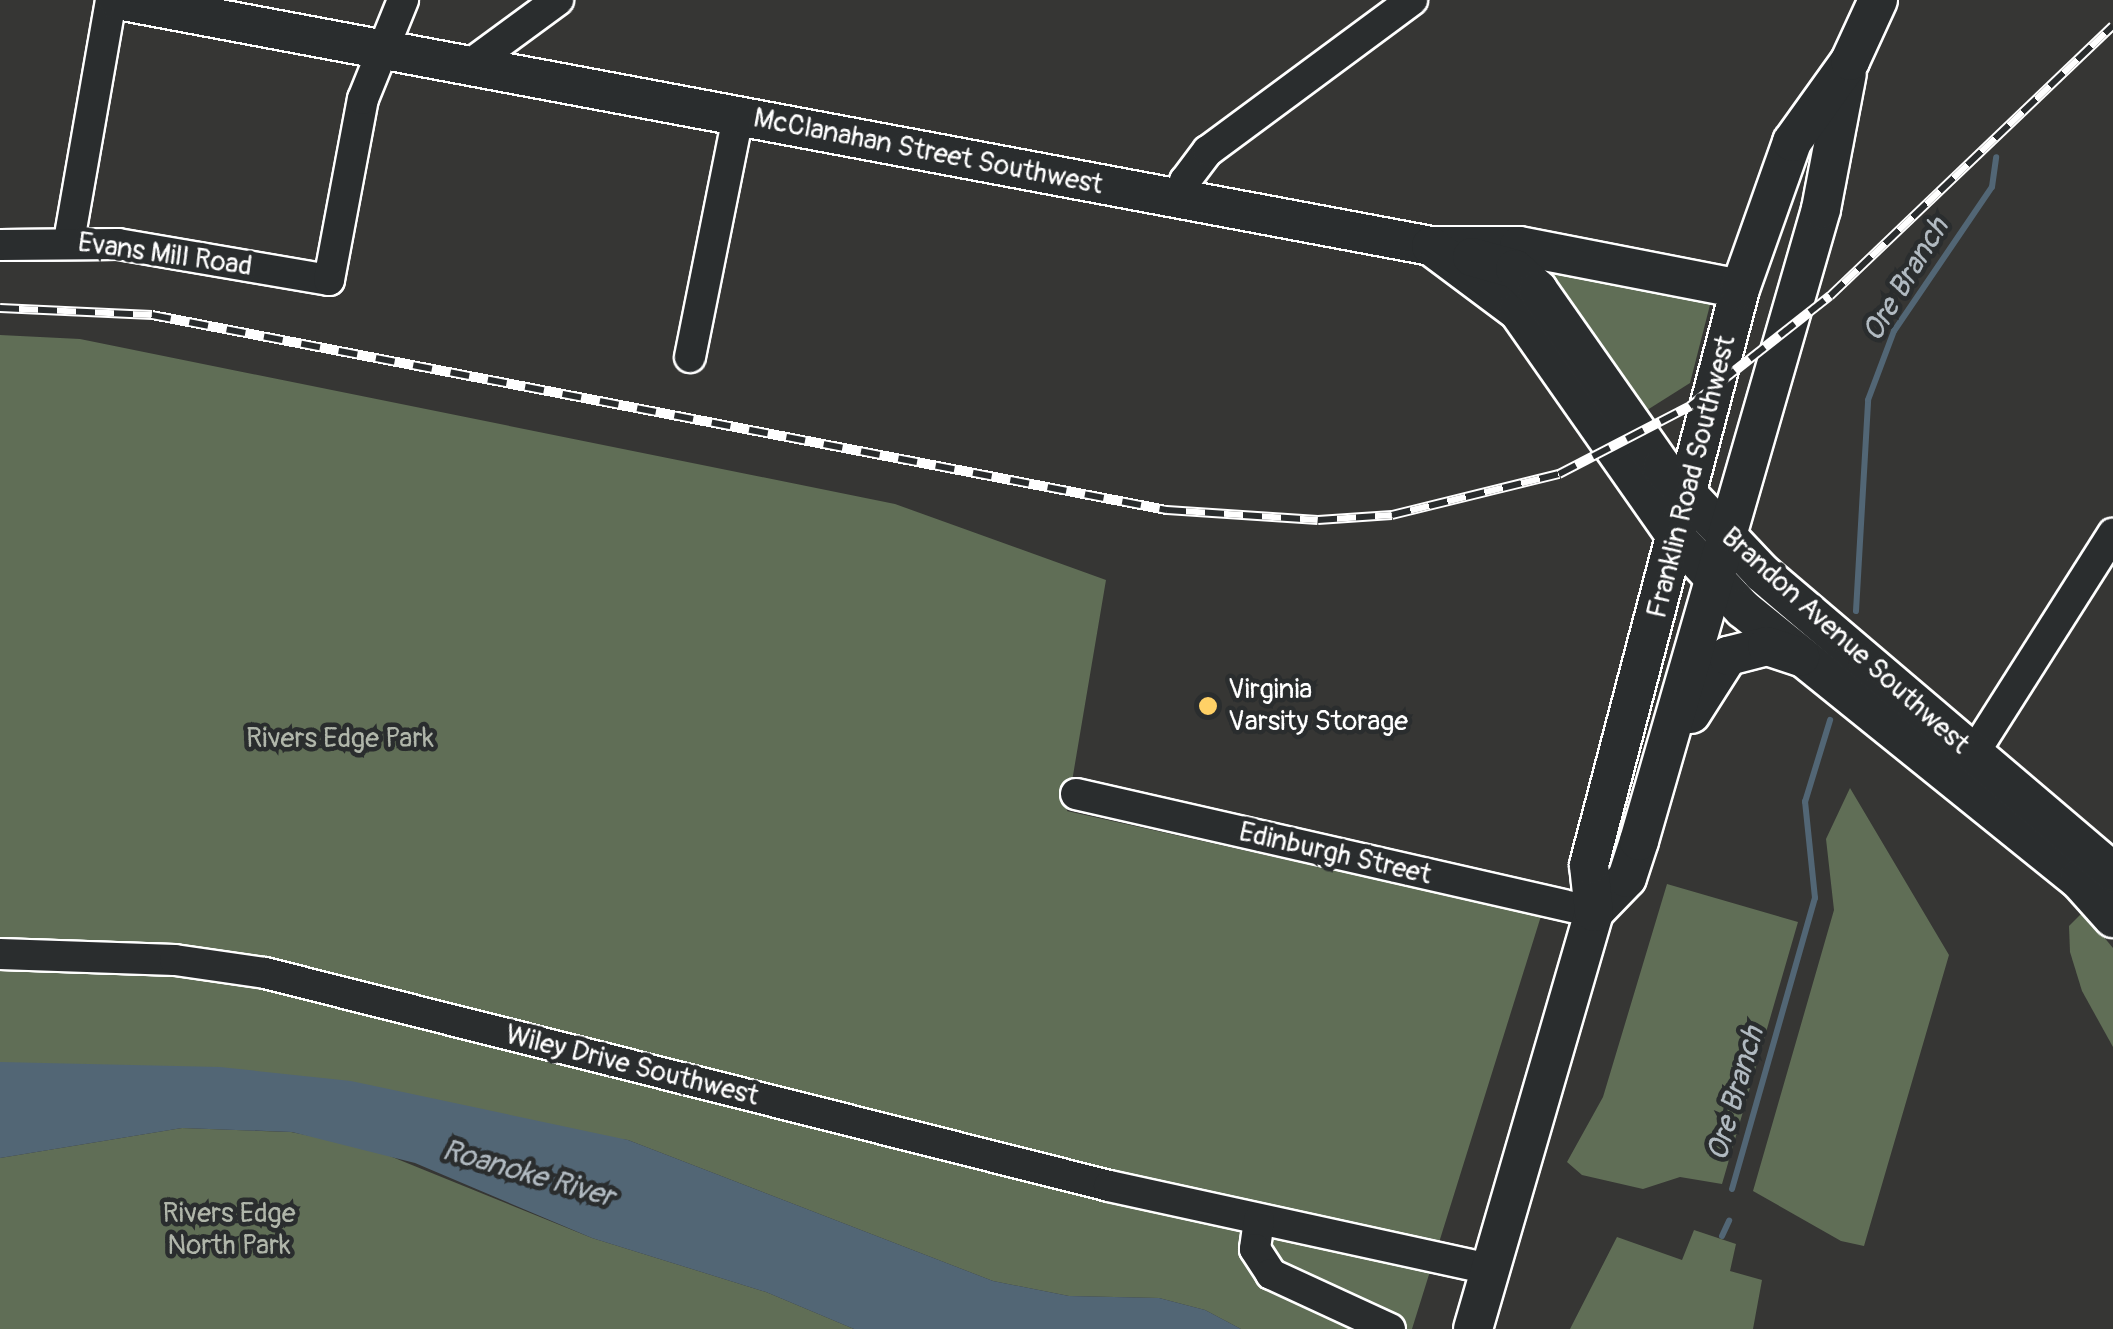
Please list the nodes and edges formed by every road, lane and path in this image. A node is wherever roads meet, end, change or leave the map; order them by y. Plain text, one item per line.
1 (114, 0) edge
2 (402, 0) edge
3 (558, 0) edge
4 (1412, 0) edge
5 (1878, 0) edge
6 (386, 51) junction
7 (1850, 61) junction
8 (468, 66) junction
9 (738, 116) junction
10 (1180, 201) junction
11 (69, 241) junction
12 (0, 245) edge
13 (1431, 246) junction
14 (1740, 289) junction
15 (690, 357) dead end
16 (1687, 493) junction
17 (1723, 533) junction
18 (2113, 534) edge
19 (1677, 538) junction
20 (1712, 573) junction
21 (1804, 658) junction
22 (1964, 768) junction
23 (1076, 794) dead end
24 (1639, 841) junction
25 (2107, 891) edge
26 (1594, 912) junction
27 (0, 954) edge
28 (1259, 1220) junction
29 (1490, 1270) junction
30 (1473, 1328) edge
31 (1390, 1329) edge

1 - 6 main road, McClanahan Street Southwest
1 - 11 street
2 - 6 street
3 - 8 street
4 - 10 street
5 - 7 main road, Franklin Road Southwest
6 - 8 main road, McClanahan Street Southwest
6 - 11 street, Evans Mill Road
7 - 14 main road, Franklin Road Southwest
7 - 17 main road, Franklin Road Southwest
8 - 9 main road, McClanahan Street Southwest
9 - 10 main road, McClanahan Street Southwest
9 - 15 street
10 - 13 main road, McClanahan Street Southwest
11 - 12 street, Evans Mill Road
13 - 14 main road, McClanahan Street Southwest
13 - 16 main road, Brandon Avenue Southwest
13 - 19 main road, Brandon Avenue Southwest
14 - 16 main road, Franklin Road Southwest
16 - 17 main road, Brandon Avenue Southwest
16 - 19 main road, Franklin Road Southwest
17 - 20 main road, Franklin Road Southwest
17 - 22 main road, Brandon Avenue Southwest
18 - 22 street
19 - 20 main road, Brandon Avenue Southwest
19 - 26 main road, Franklin Road Southwest
20 - 21 main road, Brandon Avenue Southwest
20 - 24 main road, Franklin Road Southwest
21 - 22 main road, Brandon Avenue Southwest
21 - 24 main road
22 - 25 main road, Brandon Avenue Southwest
23 - 26 street, Edinburgh Street
24 - 26 main road, Franklin Road Southwest
26 - 29 main road, Franklin Road Southwest
27 - 28 street, Wiley Drive Southwest
28 - 29 street, Wiley Drive Southwest
28 - 31 street
29 - 30 main road, Franklin Road Southwest

